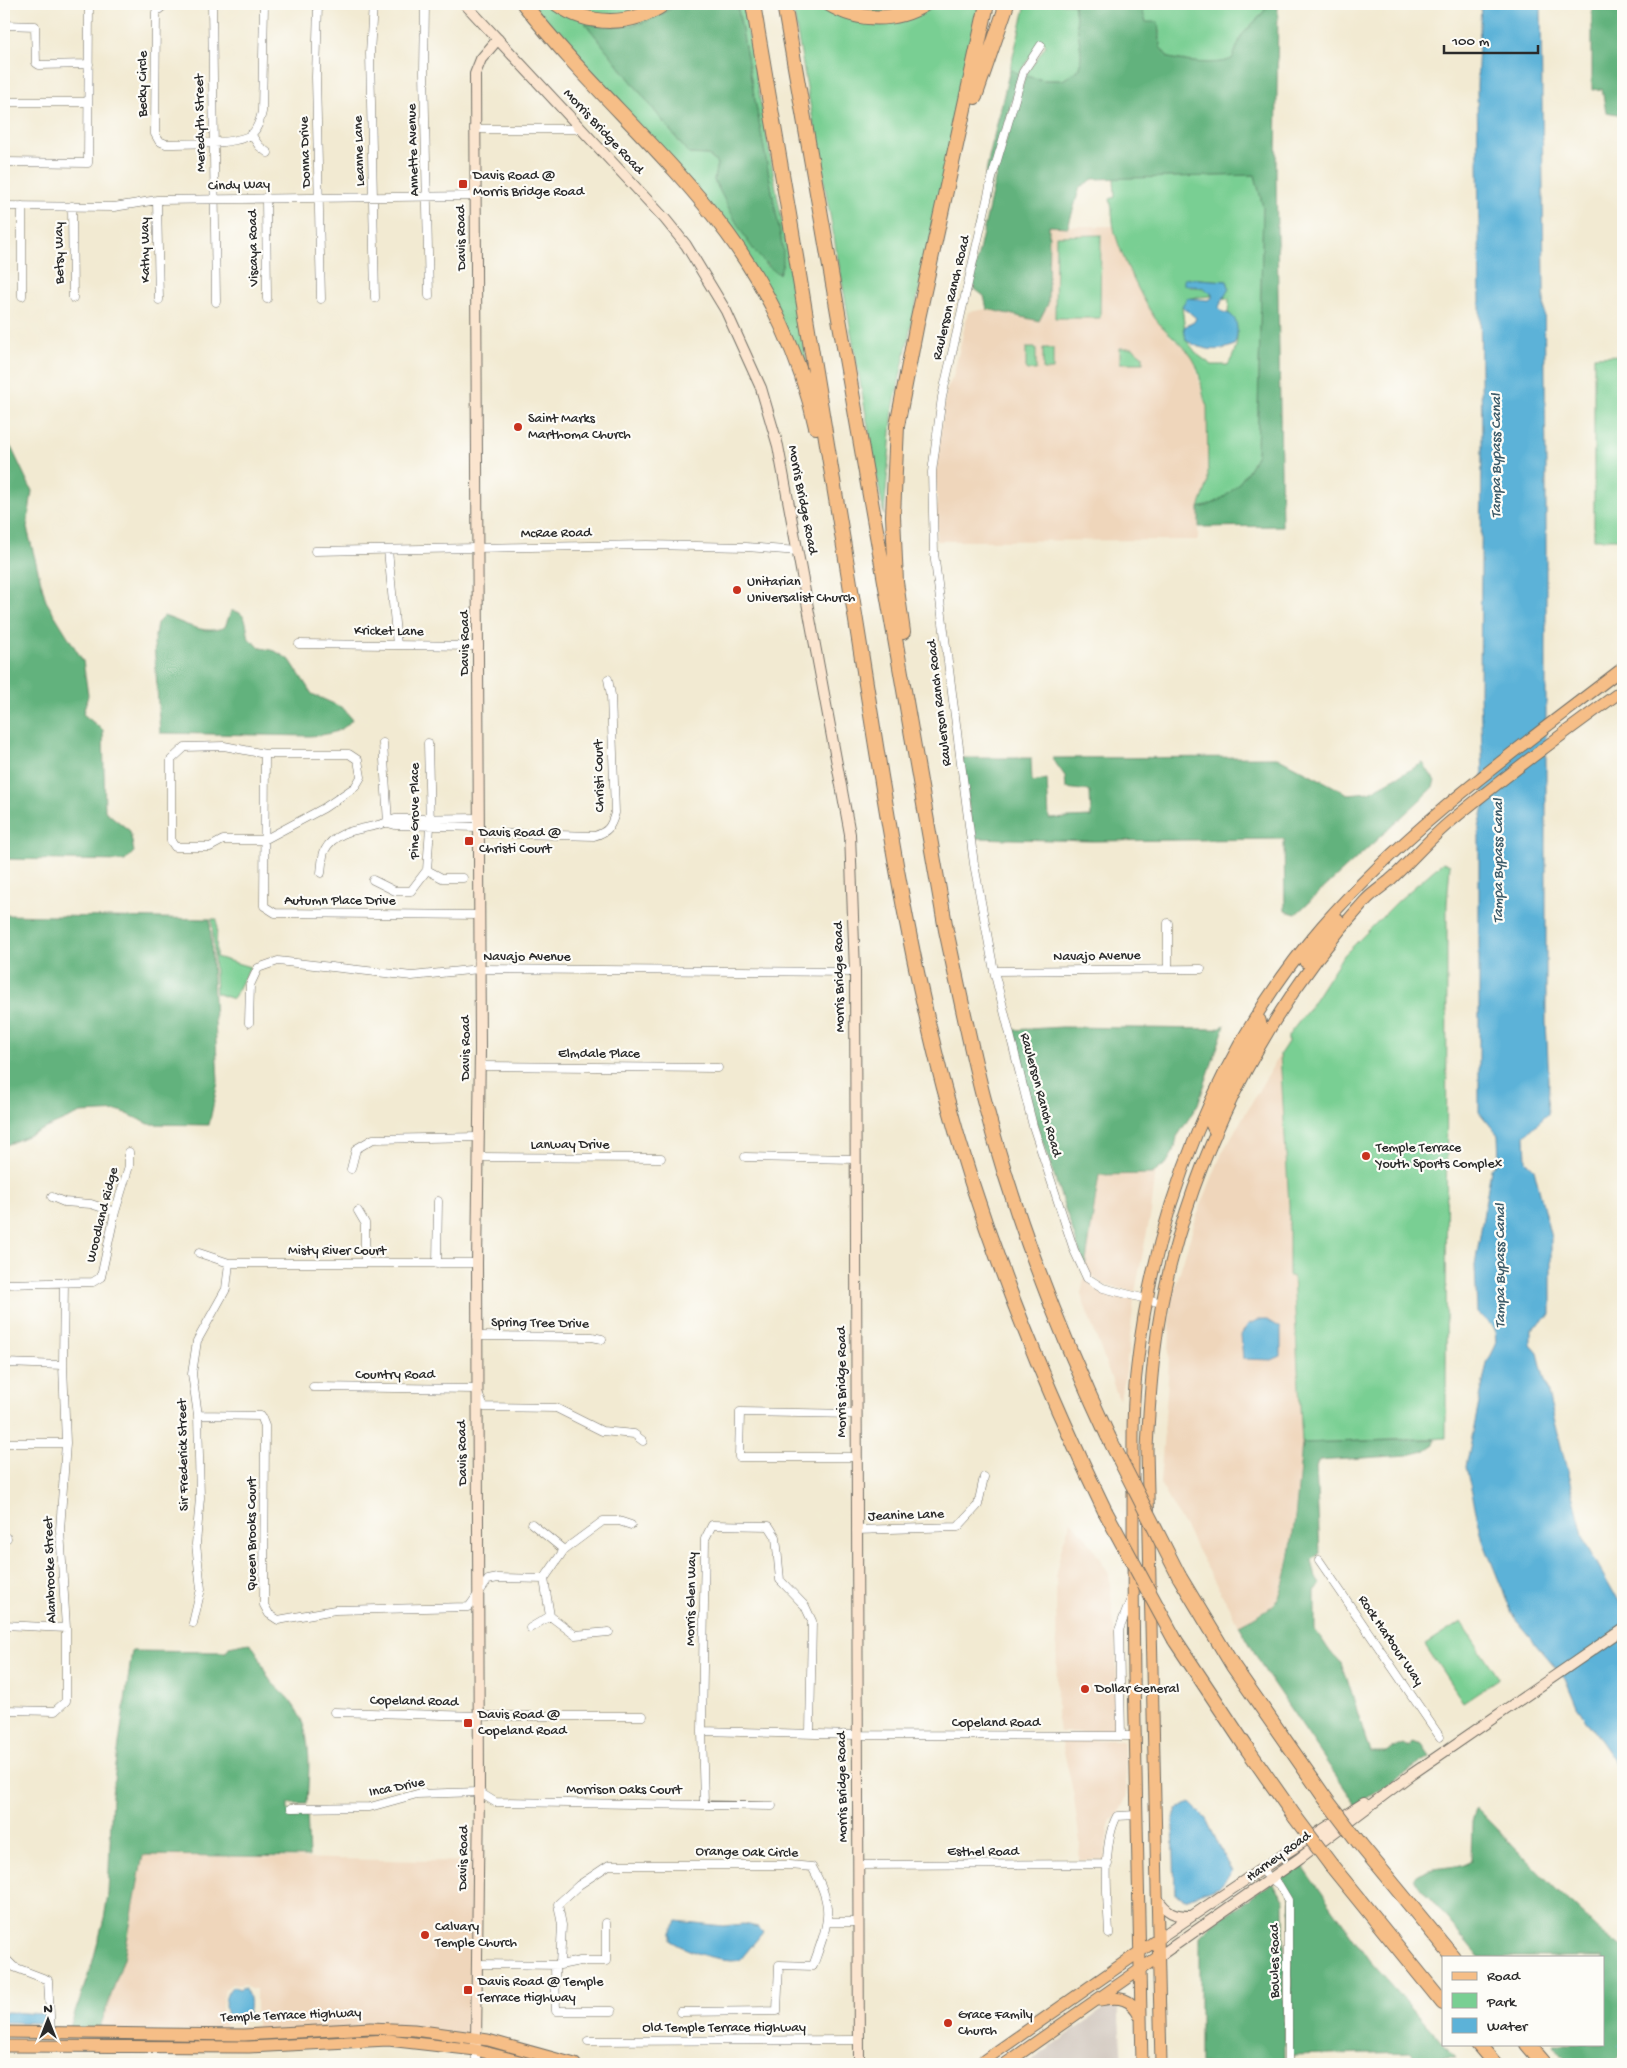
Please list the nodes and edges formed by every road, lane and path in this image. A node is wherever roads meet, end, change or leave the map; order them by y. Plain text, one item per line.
1 (89, 4) edge
2 (193, 4) edge
3 (212, 4) edge
4 (264, 4) edge
5 (318, 4) edge
6 (373, 4) edge
7 (425, 4) edge
8 (465, 4) edge
9 (557, 4) edge
10 (664, 4) edge
11 (754, 4) edge
12 (784, 4) edge
13 (829, 4) edge
14 (925, 4) edge
15 (987, 4) edge
16 (1007, 4) edge
17 (525, 7) edge
18 (4, 25) edge
19 (498, 39) junction
20 (1041, 45) dead end
21 (89, 64) junction
22 (4, 102) edge
23 (88, 102) junction
24 (474, 129) junction
25 (581, 129) junction
26 (251, 134) junction
27 (212, 142) junction
28 (268, 153) dead end
29 (4, 162) edge
30 (954, 162) junction
31 (475, 196) junction
32 (266, 197) junction
33 (320, 197) junction
34 (374, 197) junction
35 (428, 197) junction
36 (157, 200) junction
37 (216, 200) junction
38 (4, 206) edge
39 (22, 206) junction
40 (72, 206) junction
41 (22, 296) dead end
42 (429, 296) dead end
43 (73, 298) dead end
44 (375, 298) dead end
45 (267, 299) dead end
46 (321, 299) dead end
47 (159, 300) dead end
48 (216, 302) dead end
49 (478, 549) junction
50 (388, 550) junction
51 (798, 551) junction
52 (315, 552) dead end
53 (845, 553) junction
54 (299, 644) dead end
55 (397, 645) junction
56 (479, 646) junction
57 (1623, 668) edge
58 (1623, 678) edge
59 (608, 679) dead end
60 (1623, 690) edge
61 (383, 743) dead end
62 (428, 743) dead end
63 (1551, 744) junction
64 (915, 750) junction
65 (265, 754) junction
66 (388, 823) junction
67 (430, 823) junction
68 (478, 826) junction
69 (264, 840) junction
70 (427, 870) junction
71 (321, 873) dead end
72 (463, 878) dead end
73 (373, 880) dead end
74 (1344, 902) junction
75 (479, 915) junction
76 (1168, 923) dead end
77 (479, 969) junction
78 (1168, 969) junction
79 (1201, 969) dead end
80 (994, 971) junction
81 (855, 972) junction
82 (1284, 1007) junction
83 (1256, 1017) junction
84 (249, 1023) dead end
85 (480, 1066) junction
86 (718, 1068) dead end
87 (1216, 1134) junction
88 (479, 1137) junction
89 (128, 1152) dead end
90 (746, 1156) dead end
91 (479, 1157) junction
92 (661, 1158) dead end
93 (856, 1159) junction
94 (351, 1169) dead end
95 (52, 1197) dead end
96 (438, 1201) dead end
97 (358, 1211) dead end
98 (115, 1212) junction
99 (199, 1253) dead end
100 (229, 1263) junction
101 (365, 1263) junction
102 (477, 1263) junction
103 (438, 1264) junction
104 (64, 1282) junction
105 (4, 1284) edge
106 (1147, 1298) junction
107 (1162, 1303) junction
108 (476, 1336) junction
109 (602, 1339) dead end
110 (4, 1363) edge
111 (63, 1365) junction
112 (314, 1387) dead end
113 (476, 1388) junction
114 (856, 1414) junction
115 (198, 1416) junction
116 (643, 1441) dead end
117 (66, 1443) junction
118 (4, 1444) edge
119 (856, 1457) junction
120 (984, 1477) dead end
121 (532, 1524) dead end
122 (631, 1525) dead end
123 (856, 1530) junction
124 (564, 1550) junction
125 (1319, 1560) dead end
126 (544, 1579) junction
127 (479, 1593) junction
128 (1132, 1595) junction
129 (550, 1616) junction
130 (193, 1623) dead end
131 (4, 1625) edge
132 (66, 1628) junction
133 (530, 1628) dead end
134 (1623, 1629) edge
135 (609, 1632) dead end
136 (4, 1710) edge
137 (334, 1712) dead end
138 (479, 1716) junction
139 (644, 1716) dead end
140 (702, 1731) junction
141 (810, 1733) junction
142 (856, 1735) junction
143 (1121, 1736) junction
144 (1135, 1736) junction
145 (1440, 1737) dead end
146 (1412, 1774) junction
147 (479, 1792) junction
148 (704, 1803) junction
149 (772, 1806) dead end
150 (291, 1808) dead end
151 (1137, 1815) junction
152 (1156, 1858) junction
153 (1108, 1864) junction
154 (858, 1865) junction
155 (1260, 1870) junction
156 (1272, 1879) junction
157 (1157, 1898) junction
158 (1192, 1916) junction
159 (828, 1922) junction
160 (858, 1922) junction
161 (606, 1923) dead end
162 (1109, 1934) dead end
163 (1158, 1939) junction
164 (1140, 1952) junction
165 (1452, 1956) edge
166 (4, 1957) edge
167 (1158, 1957) junction
168 (477, 1964) junction
169 (558, 1965) junction
170 (1141, 1969) junction
171 (1094, 2002) junction
172 (1442, 2002) edge
173 (612, 2011) dead end
174 (680, 2012) dead end
175 (1141, 2019) junction
176 (4, 2032) edge
177 (51, 2033) junction
178 (476, 2038) junction
179 (859, 2040) junction
180 (588, 2041) dead end
181 (4, 2046) edge
182 (1480, 2046) edge
183 (1529, 2046) edge
184 (476, 2050) junction
185 (476, 2064) edge
186 (531, 2064) edge
187 (575, 2064) edge
188 (859, 2064) edge
189 (979, 2064) edge
190 (1005, 2064) edge
191 (1142, 2064) edge
192 (1161, 2064) edge
193 (1288, 2064) edge
194 (1495, 2064) edge
195 (1544, 2064) edge

1 - 21 street
2 - 27 street, Becky Circle
3 - 27 street, Meredyth Street
4 - 26 street
5 - 33 street, Donna Drive
6 - 34 street, Leanne Lane
7 - 35 street, Annette Avenue
8 - 19 street, Morris Bridge Road
9 - 10 highway
11 - 53 highway
12 - 64 highway
13 - 14 highway
15 - 30 highway
16 - 30 highway
17 - 53 highway
18 - 21 street
19 - 24 street, Davis Road
19 - 25 street, Morris Bridge Road
20 - 80 street, Raulerson Ranch Road
21 - 23 street
22 - 23 street
23 - 29 street
24 - 25 street
24 - 31 street, Davis Road
25 - 51 street, Morris Bridge Road
26 - 27 street
26 - 28 street
27 - 37 street, Meredyth Street
30 - 64 highway
31 - 35 street, Cindy Way
31 - 49 street, Davis Road
32 - 33 street, Cindy Way
32 - 37 street, Cindy Way
32 - 45 street, Viscaya Road
33 - 34 street, Cindy Way
33 - 46 street, Donna Drive
34 - 35 street, Cindy Way
34 - 44 street, Leanne Lane
35 - 42 street, Annette Avenue
36 - 37 street, Cindy Way
36 - 40 street, Cindy Way
36 - 47 street, Kathy Way
37 - 48 street, Meredyth Street
38 - 39 street, Cindy Way
39 - 40 street, Cindy Way
39 - 41 street
40 - 43 street, Betsy Way
49 - 50 street, McRae Road
49 - 51 street, McRae Road
49 - 56 street, Davis Road
50 - 52 street, McRae Road
50 - 55 street
51 - 81 street, Morris Bridge Road
53 - 172 highway, bridge
54 - 55 street, Kricket Lane
55 - 56 street, Kricket Lane
56 - 68 street, Davis Road
57 - 74 main road
58 - 63 main road
59 - 68 street, Christi Court
60 - 63 main road
61 - 66 street, Pine Grove Place
62 - 67 street, Pine Grove Place
63 - 82 main road
64 - 165 highway, bridge
65 - 69 street, Autumn Place Drive
65 - 69 street
65 - 69 street
66 - 67 street, Christi Court
66 - 71 street, Christi Court
67 - 68 street, Christi Court
67 - 70 street, Pine Grove Place
68 - 75 street, Davis Road
69 - 75 street, Autumn Place Drive
70 - 72 street, Pine Grove Place
70 - 73 street
74 - 82 main road
74 - 83 main road
75 - 77 street, Davis Road
76 - 78 street
77 - 81 street, Navajo Avenue
77 - 84 street, Navajo Avenue
77 - 85 street, Davis Road
78 - 79 street, Navajo Avenue
78 - 80 street, Navajo Avenue
80 - 106 street, Raulerson Ranch Road
81 - 93 street, Morris Bridge Road
82 - 87 main road
83 - 87 main road
83 - 106 main road
85 - 86 street, Elmdale Place
85 - 88 street, Davis Road
87 - 107 main road
88 - 91 street, Davis Road
88 - 94 street
89 - 98 street, Woodland Ridge
90 - 93 street
91 - 92 street, Lanway Drive
91 - 102 street, Davis Road
93 - 114 street, Morris Bridge Road
95 - 98 street
96 - 103 street
97 - 101 street
98 - 104 street, Woodland Ridge
99 - 100 street, Misty River Court
100 - 101 street, Misty River Court
100 - 115 street, Sir Frederick Street
101 - 103 street, Misty River Court
102 - 103 street, Misty River Court
102 - 108 street, Davis Road
104 - 105 street, Woodland Ridge
104 - 111 street, Alanbrooke Street
106 - 107 street, Raulerson Ranch Road
106 - 128 main road
107 - 152 main road
108 - 109 street, Spring Tree Drive
108 - 113 street, Davis Road
110 - 111 street
111 - 117 street, Alanbrooke Street
112 - 113 street, Country Road
113 - 116 street
113 - 127 street, Davis Road
114 - 119 street, Morris Bridge Road
114 - 119 street
115 - 127 street, Queen Brooks Court
115 - 130 street, Sir Frederick Street
117 - 118 street
117 - 132 street, Alanbrooke Street
119 - 123 street, Morris Bridge Road
120 - 123 street, Jeanine Lane
121 - 124 street
122 - 124 street
123 - 142 street, Morris Bridge Road
124 - 126 street
125 - 145 street, Rock Harbour Way
126 - 127 street
126 - 129 street
127 - 138 street, Davis Road
128 - 143 street
128 - 144 main road
129 - 133 street
129 - 135 street
131 - 132 street
132 - 136 street, Alanbrooke Street
134 - 146 street, Harney Road
137 - 138 street, Copeland Road
138 - 139 street, Copeland Road
138 - 147 street, Davis Road
140 - 141 street, Copeland Road
140 - 141 street, Morris Glen Way
140 - 148 street, Morris Glen Way
141 - 142 street, Copeland Road
142 - 143 street, Copeland Road
142 - 154 street, Morris Bridge Road
143 - 144 street, Copeland Road
144 - 151 main road
144 - 152 main road
146 - 155 street, Harney Road
146 - 156 street, Harney Road
147 - 148 street, Morrison Oaks Court
147 - 150 street, Inca Drive
147 - 168 street, Davis Road
148 - 149 street, Morrison Oaks Court
151 - 153 street
151 - 164 main road
152 - 157 main road
153 - 154 street, Esthel Road
153 - 162 street
154 - 160 street, Morris Bridge Road
155 - 156 street, Bowles Road
155 - 158 street, Harney Road
156 - 167 street, Harney Road
156 - 193 street, Bowles Road
157 - 158 street
157 - 163 main road
158 - 163 street, Harney Road
159 - 160 street
159 - 169 street, Orange Oak Circle
159 - 174 street, Orange Oak Circle
160 - 179 street, Morris Bridge Road
161 - 169 street
163 - 164 main road
163 - 167 main road
164 - 170 main road
164 - 189 main road
166 - 177 street
167 - 170 main road
167 - 192 main road
168 - 169 street
168 - 178 street, Davis Road
169 - 173 street
170 - 171 main road
170 - 175 main road
171 - 175 main road
171 - 190 main road
175 - 191 main road
176 - 177 main road, Temple Terrace Highway
177 - 178 main road, Temple Terrace Highway
178 - 184 street, Davis Road
178 - 187 main road, Temple Terrace Highway
179 - 180 street, Old Temple Terrace Highway
179 - 188 street, Morris Bridge Road
181 - 184 main road, Temple Terrace Highway
182 - 194 highway
183 - 195 highway
184 - 185 street, Davis Road
184 - 186 main road, Temple Terrace Highway

